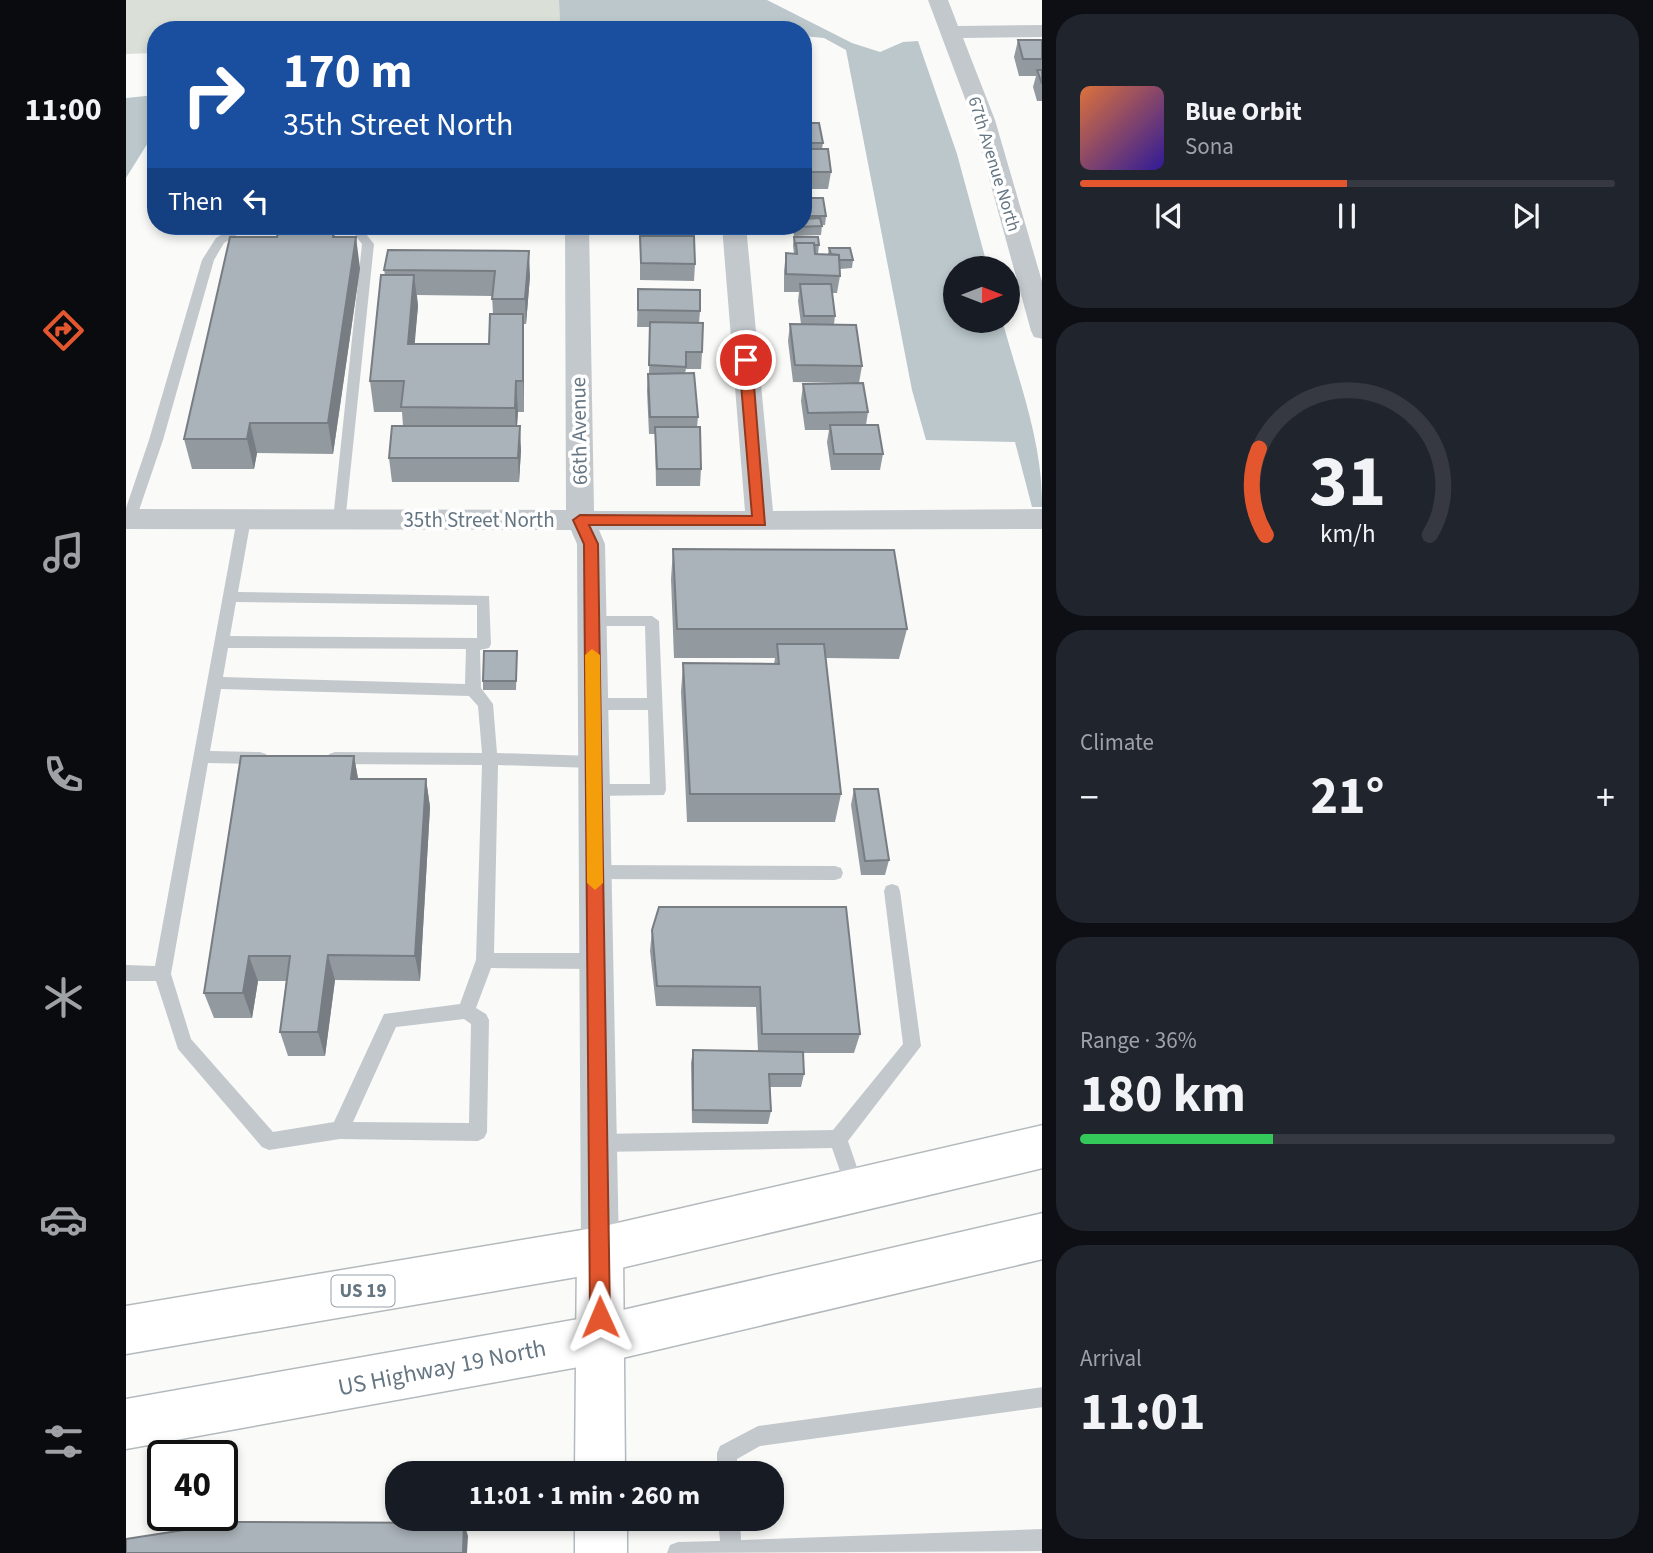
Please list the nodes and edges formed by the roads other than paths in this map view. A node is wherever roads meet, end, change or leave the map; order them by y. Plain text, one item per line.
1 (938, 0) edge
2 (1042, 31) edge
3 (948, 32) junction
4 (228, 235) edge
5 (360, 235) edge
6 (577, 235) edge
7 (735, 235) edge
8 (1042, 331) edge
9 (244, 519) junction
10 (1042, 519) edge
11 (340, 520) junction
12 (580, 520) junction
13 (760, 521) junction
14 (127, 523) edge
15 (230, 597) junction
16 (592, 621) junction
17 (222, 642) junction
18 (473, 644) junction
19 (215, 683) junction
20 (473, 690) junction
21 (593, 704) junction
22 (655, 704) junction
23 (201, 757) junction
24 (270, 758) edge
25 (325, 758) edge
26 (490, 760) junction
27 (594, 776) junction
28 (595, 872) junction
29 (835, 873) dead end
30 (892, 891) dead end
31 (485, 960) junction
32 (596, 961) junction
33 (126, 974) edge
34 (162, 974) junction
35 (466, 1011) junction
36 (340, 1130) junction
37 (838, 1139) junction
38 (598, 1143) junction
39 (1042, 1146) edge
40 (856, 1191) junction
41 (1042, 1236) edge
42 (600, 1250) junction
43 (126, 1330) edge
44 (601, 1339) junction
45 (1042, 1397) edge
46 (126, 1424) edge
47 (600, 1461) edge
48 (727, 1461) edge
49 (601, 1531) edge
50 (730, 1531) edge
51 (1042, 1540) edge
52 (731, 1551) junction
53 (601, 1553) edge
54 (678, 1553) edge

1 - 3 street, 67th Avenue North
2 - 3 street
3 - 8 street, 67th Avenue North
4 - 14 lane
5 - 11 lane
6 - 12 street, 66th Avenue
7 - 13 street
9 - 11 street, 35th Street North
9 - 14 street, 35th Street North
9 - 15 lane
10 - 13 street, 35th Street North
11 - 12 street, 35th Street North
12 - 13 street, 35th Street North
12 - 16 street, 66th Avenue
15 - 17 lane
15 - 18 lane
16 - 21 street, 66th Avenue
16 - 22 lane
17 - 18 lane
17 - 19 lane
18 - 20 lane
19 - 20 lane
19 - 23 lane
20 - 26 lane
21 - 22 lane
21 - 27 street, 66th Avenue
22 - 27 lane
23 - 24 lane
23 - 34 lane
25 - 26 lane
26 - 27 lane
26 - 31 lane
27 - 28 street, 66th Avenue
28 - 29 lane
28 - 32 street, 66th Avenue
30 - 37 lane
31 - 32 lane
31 - 35 lane
32 - 38 street, 66th Avenue
33 - 34 lane
34 - 36 lane
35 - 36 lane
35 - 36 lane
37 - 38 lane
37 - 40 lane
38 - 42 street, 66th Avenue
39 - 40 main road, US 19
40 - 42 main road, US 19
41 - 44 main road, US Highway 19 North
42 - 43 main road, US 19
42 - 44 main road, 66th Avenue
44 - 46 main road, US Highway 19 North
44 - 47 main road, 66th Avenue
45 - 48 lane
49 - 53 main road
50 - 52 lane
51 - 52 lane
52 - 54 lane

